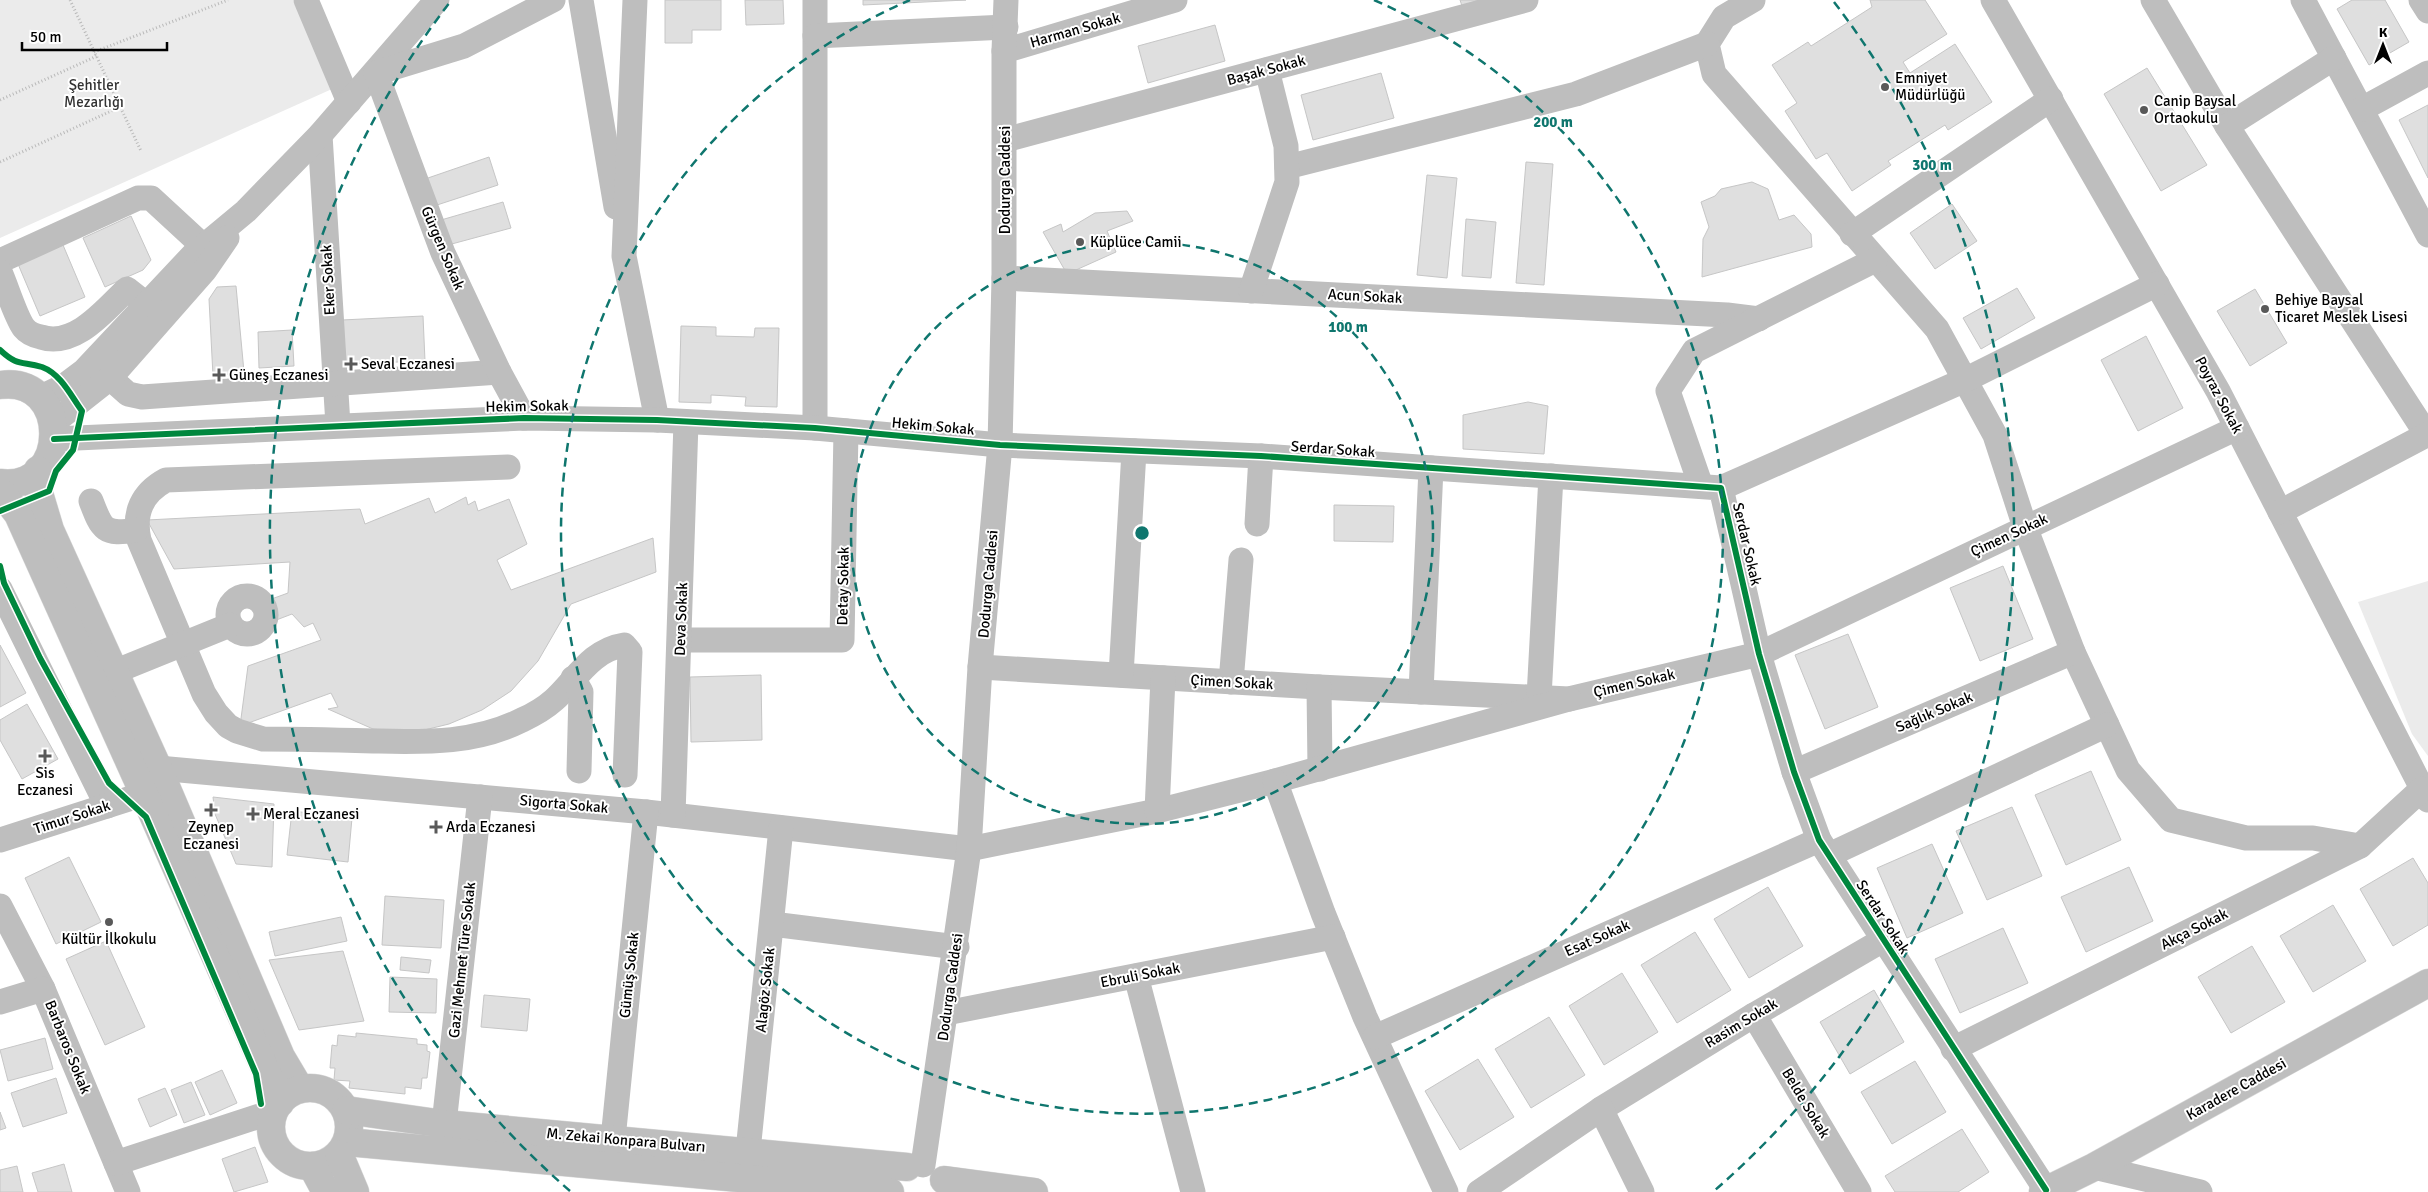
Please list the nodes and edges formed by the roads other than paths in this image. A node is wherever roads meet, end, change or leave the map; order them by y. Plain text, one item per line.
1 (306, 0) edge
2 (437, 0) edge
3 (553, 0) edge
4 (581, 0) edge
5 (635, 0) edge
6 (815, 0) edge
7 (1006, 0) edge
8 (1175, 0) edge
9 (1526, 0) edge
10 (1753, 0) edge
11 (1993, 0) edge
12 (2153, 0) edge
13 (2303, 0) edge
14 (2421, 0) edge
15 (1721, 8) edge
16 (2428, 12) edge
17 (815, 36) junction
18 (1005, 39) junction
19 (1707, 44) junction
20 (2334, 58) junction
21 (1267, 70) junction
22 (376, 72) junction
23 (2428, 74) edge
24 (2051, 99) junction
25 (350, 102) junction
26 (2362, 109) junction
27 (2227, 126) junction
28 (320, 134) junction
29 (1005, 140) junction
30 (1287, 168) junction
31 (246, 211) junction
32 (2426, 227) edge
33 (1852, 234) junction
34 (204, 246) junction
35 (624, 256) junction
36 (1875, 260) junction
37 (0, 261) edge
38 (0, 272) edge
39 (1004, 278) junction
40 (2157, 284) junction
41 (1251, 291) junction
42 (146, 304) junction
43 (1759, 320) junction
44 (499, 372) junction
45 (110, 378) junction
46 (1965, 380) junction
47 (1, 383) edge
48 (334, 383) junction
49 (183, 395) junction
50 (40, 398) junction
51 (524, 418) junction
52 (657, 420) junction
53 (686, 422) junction
54 (338, 425) junction
55 (815, 428) junction
56 (2237, 428) junction
57 (54, 431) junction
58 (846, 431) junction
59 (185, 433) junction
60 (2427, 434) edge
61 (1000, 445) junction
62 (1134, 451) junction
63 (1261, 456) junction
64 (508, 467) dead end
65 (1431, 468) junction
66 (38, 470) junction
67 (1551, 476) junction
68 (0, 483) edge
69 (1711, 487) junction
70 (0, 491) edge
71 (91, 500) dead end
72 (2280, 512) junction
73 (1257, 524) dead end
74 (2025, 527) junction
75 (136, 530) junction
76 (1241, 560) dead end
77 (0, 589) edge
78 (230, 625) dead end
79 (680, 640) junction
80 (183, 644) junction
81 (2073, 652) junction
82 (1760, 654) junction
83 (980, 667) junction
84 (114, 672) junction
85 (1120, 676) junction
86 (573, 678) junction
87 (1163, 678) junction
88 (1231, 682) junction
89 (1319, 687) junction
90 (1422, 692) junction
91 (1539, 697) junction
92 (1570, 699) junction
93 (2107, 725) junction
94 (158, 768) junction
95 (1320, 769) junction
96 (579, 771) dead end
97 (1794, 772) junction
98 (625, 775) dead end
99 (1275, 781) junction
100 (144, 794) junction
101 (2425, 795) edge
102 (480, 797) junction
103 (107, 806) junction
104 (1157, 811) junction
105 (646, 812) junction
106 (673, 815) junction
107 (781, 828) junction
108 (0, 840) edge
109 (2360, 846) junction
110 (1824, 847) junction
111 (969, 849) junction
112 (0, 906) edge
113 (772, 924) junction
114 (1333, 936) junction
115 (1883, 940) junction
116 (956, 947) junction
117 (1136, 976) junction
118 (2428, 983) edge
119 (43, 989) junction
120 (0, 1002) edge
121 (946, 1013) junction
122 (1754, 1015) junction
123 (1375, 1037) junction
124 (1953, 1050) junction
125 (285, 1101) junction
126 (1601, 1108) junction
127 (346, 1110) junction
128 (444, 1124) junction
129 (613, 1139) junction
130 (343, 1148) junction
131 (748, 1152) junction
132 (116, 1163) junction
133 (312, 1166) junction
134 (2094, 1167) junction
135 (930, 1176) edge
136 (2044, 1191) edge
137 (128, 1192) edge
138 (326, 1192) edge
139 (355, 1192) edge
140 (890, 1192) edge
141 (1034, 1192) edge
142 (1193, 1192) edge
143 (1446, 1192) edge
144 (1478, 1192) edge
145 (1642, 1192) edge
146 (1859, 1192) edge
147 (2200, 1192) edge

1 - 25 street
2 - 22 street
3 - 22 street
4 - 35 street
5 - 35 street
6 - 17 street
7 - 18 street, Dodurga Caddesi
8 - 18 street, Harman Sokak
9 - 21 street, Başak Sokak
10 - 15 street
11 - 24 street, Poyraz Sokak
12 - 27 street
13 - 20 street
14 - 16 street
15 - 19 street
17 - 18 street, Harman Sokak
17 - 55 street
18 - 29 street, Dodurga Caddesi
19 - 30 street
19 - 33 street
20 - 26 street
20 - 27 street
21 - 29 street, Başak Sokak
21 - 30 street
22 - 25 street
22 - 44 street, Gürgen Sokak
23 - 26 street
24 - 33 street
24 - 40 street, Poyraz Sokak
25 - 28 street
26 - 32 street
27 - 60 street
28 - 31 street
28 - 48 street, Eker Sokak
29 - 39 street, Dodurga Caddesi
30 - 41 street
31 - 34 street
31 - 45 street
33 - 36 street
34 - 37 street
34 - 42 street
35 - 52 street
36 - 43 street
36 - 46 street
38 - 42 street
39 - 41 street, Acun Sokak
39 - 61 street, Dodurga Caddesi
40 - 46 street
40 - 56 street, Poyraz Sokak
41 - 43 street, Acun Sokak
42 - 50 street
43 - 69 street
44 - 48 street
44 - 51 street, Gürgen Sokak
45 - 49 street
45 - 57 street
46 - 69 street
46 - 74 street
47 - 50 main road
48 - 49 street
48 - 54 street, Eker Sokak
49 - 59 street
50 - 57 main road
51 - 52 street, Hekim Sokak
51 - 54 street, Hekim Sokak
52 - 53 street, Hekim Sokak
53 - 55 street, Hekim Sokak
53 - 79 street, Deva Sokak
54 - 59 street, Hekim Sokak
55 - 58 street, Hekim Sokak
56 - 72 street, Poyraz Sokak
56 - 74 street, Çimen Sokak
57 - 59 street, Hekim Sokak
57 - 66 main road
58 - 61 street, Hekim Sokak
58 - 79 street, Detay Sokak
60 - 72 street
61 - 62 street, Serdar Sokak
61 - 83 street, Dodurga Caddesi
62 - 63 street, Serdar Sokak
62 - 85 street
63 - 65 street, Serdar Sokak
63 - 73 street
64 - 75 street
65 - 67 street, Serdar Sokak
65 - 90 street
66 - 68 main road
66 - 84 main road
67 - 69 street, Serdar Sokak
67 - 91 street
69 - 82 street, Serdar Sokak
70 - 100 main road
71 - 75 street
72 - 101 street, Poyraz Sokak
74 - 81 street
74 - 82 street, Çimen Sokak
75 - 80 street
76 - 88 street
77 - 103 street
78 - 80 street
79 - 106 street, Deva Sokak
80 - 84 street
80 - 86 street
81 - 93 street
81 - 97 street, Sağlık Sokak
82 - 92 street, Çimen Sokak
82 - 97 street, Serdar Sokak
83 - 85 street, Çimen Sokak
83 - 111 street, Dodurga Caddesi
84 - 94 main road
85 - 87 street, Çimen Sokak
86 - 96 street
86 - 98 street
87 - 88 street, Çimen Sokak
87 - 104 street
88 - 89 street, Çimen Sokak
89 - 90 street, Çimen Sokak
89 - 95 street
90 - 91 street, Çimen Sokak
91 - 92 street, Çimen Sokak
92 - 95 street, Sigorta Sokak
93 - 109 street
93 - 110 street, Esat Sokak
94 - 102 street, Sigorta Sokak
94 - 125 main road
95 - 99 street, Sigorta Sokak
97 - 110 street, Serdar Sokak
99 - 104 street, Sigorta Sokak
99 - 114 street
100 - 103 street, Timur Sokak
100 - 125 main road
101 - 109 street, Akça Sokak
102 - 105 street, Sigorta Sokak
102 - 128 street, Gazi Mehmet Türe Sokak
103 - 108 street, Timur Sokak
104 - 111 street, Sigorta Sokak
105 - 106 street, Sigorta Sokak
105 - 129 street, Gümüş Sokak
106 - 107 street, Sigorta Sokak
107 - 111 street, Sigorta Sokak
107 - 113 street, Alagöz Sokak
109 - 124 street, Akça Sokak
110 - 115 street, Serdar Sokak
110 - 123 street, Esat Sokak
111 - 116 street, Dodurga Caddesi
112 - 119 street, Barbaros Sokak
113 - 116 street
113 - 131 street, Alagöz Sokak
114 - 117 street, Ebruli Sokak
114 - 123 street
115 - 122 street, Rasim Sokak
115 - 124 street, Serdar Sokak
116 - 121 street, Dodurga Caddesi
117 - 121 street, Ebruli Sokak
117 - 142 street
118 - 134 main road, Karadere Caddesi
119 - 120 street
119 - 132 street, Barbaros Sokak
121 - 135 street, Dodurga Caddesi
122 - 126 street, Rasim Sokak
122 - 146 street, Belde Sokak
123 - 143 street
124 - 136 street, Serdar Sokak
125 - 127 main road
125 - 132 street
125 - 133 main road
126 - 144 street, Rasim Sokak
126 - 145 street
127 - 128 main road, M. Zekai Konpara Bulvarı
127 - 130 main road
128 - 129 main road, M. Zekai Konpara Bulvarı
129 - 131 main road, M. Zekai Konpara Bulvarı
130 - 133 main road
130 - 139 main road
130 - 140 main road, M. Zekai Konpara Bulvarı
131 - 135 main road, M. Zekai Konpara Bulvarı
132 - 137 street, Barbaros Sokak
133 - 138 main road
134 - 136 main road, Karadere Caddesi
134 - 147 street
135 - 140 main road
135 - 141 main road, M. Zekai Konpara Bulvarı

